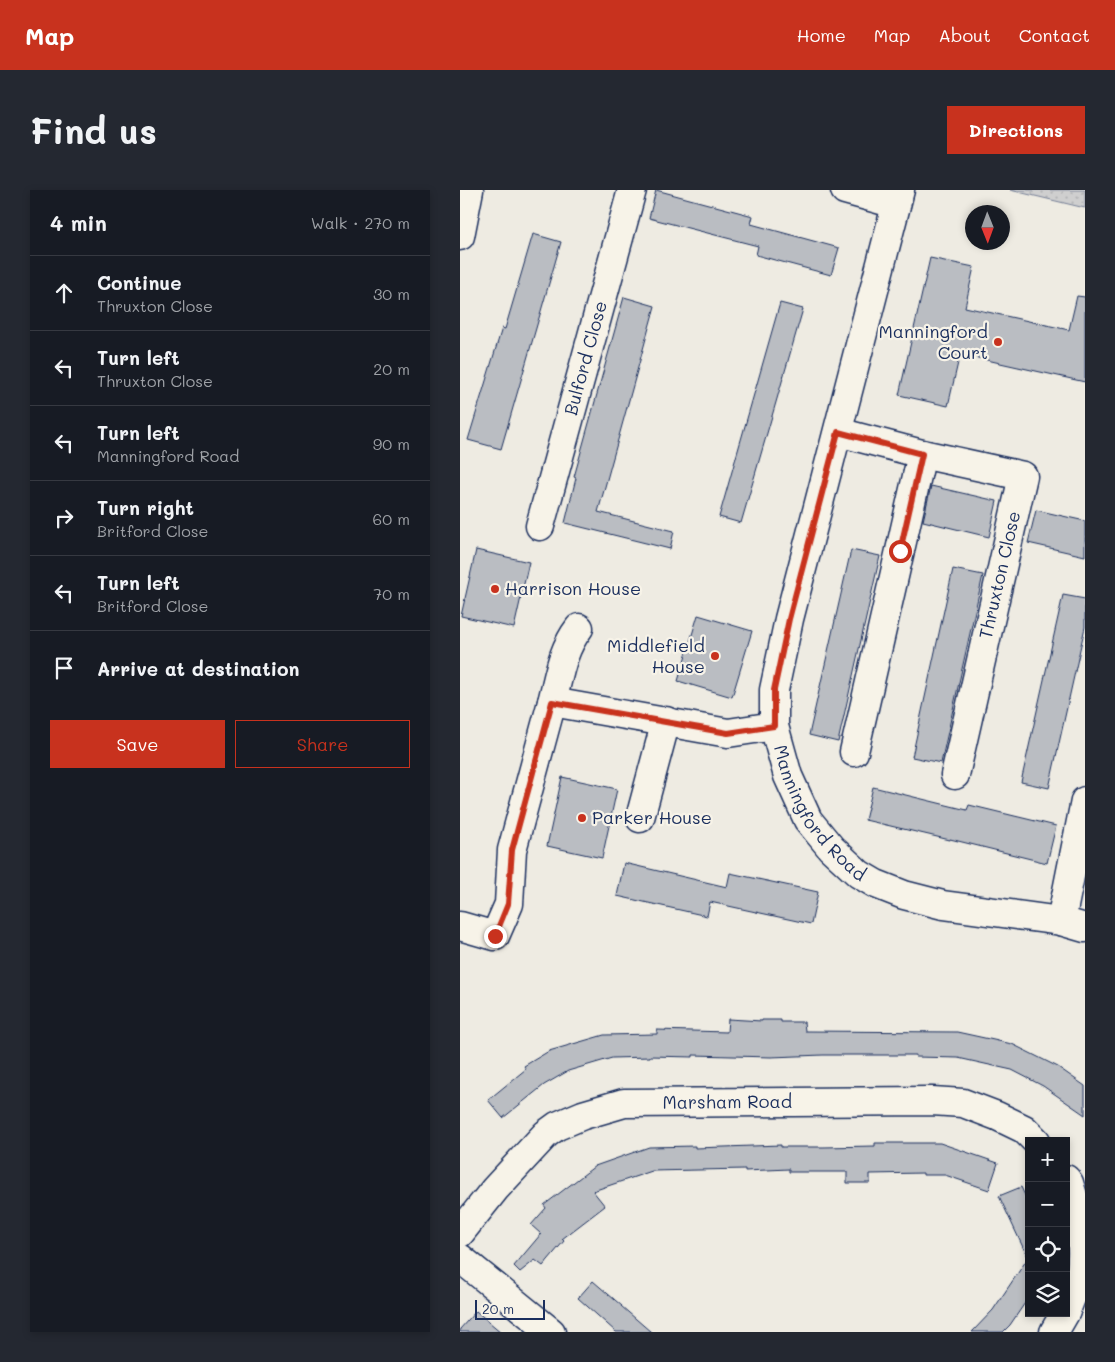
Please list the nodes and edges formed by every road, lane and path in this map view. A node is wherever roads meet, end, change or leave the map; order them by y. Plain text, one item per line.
1 (469, 190) edge
2 (632, 190) edge
3 (845, 190) edge
4 (898, 197) edge
5 (460, 236) edge
6 (838, 432) junction
7 (922, 454) junction
8 (540, 526) dead end
9 (579, 628) dead end
10 (552, 702) junction
11 (666, 721) junction
12 (774, 726) junction
13 (854, 752) dead end
14 (955, 775) dead end
15 (1085, 801) edge
16 (640, 818) dead end
17 (1073, 924) edge
18 (460, 926) edge
19 (1032, 1137) edge
20 (1068, 1182) edge
21 (460, 1233) edge
22 (460, 1258) edge
23 (1070, 1301) edge
24 (1063, 1317) edge
25 (551, 1332) edge
26 (1054, 1332) edge

1 - 5 main road
2 - 8 main road, Bulford Close
3 - 4 main road, Manningford Road
4 - 6 main road, Manningford Road
6 - 7 main road, Thruxton Close
6 - 12 main road, Manningford Road
7 - 13 main road
7 - 14 main road, Thruxton Close
9 - 10 main road
10 - 11 main road
10 - 18 main road
11 - 12 main road
11 - 16 main road
12 - 17 main road, Manningford Road
15 - 17 main road
19 - 21 main road, Marsham Road
20 - 23 main road
22 - 25 main road
24 - 26 main road

